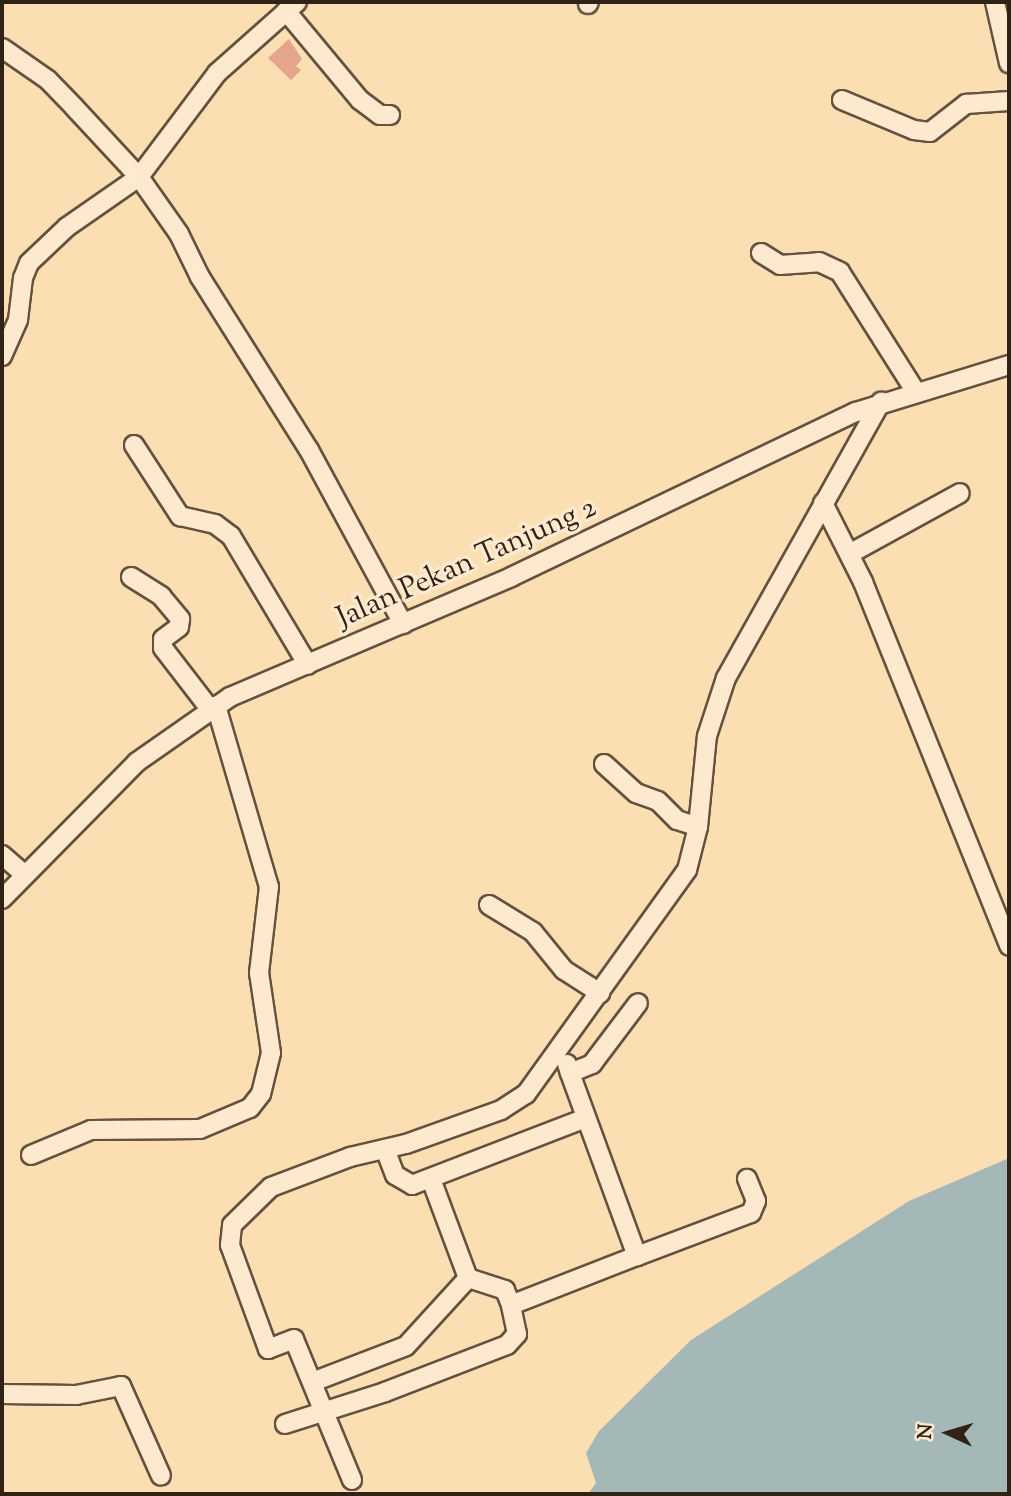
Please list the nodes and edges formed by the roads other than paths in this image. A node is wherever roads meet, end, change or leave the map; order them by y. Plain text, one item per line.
1 (995, 2) edge
2 (291, 6) edge
3 (1005, 23) edge
4 (2, 48) edge
5 (1009, 63) edge
6 (842, 100) dead end
7 (1009, 101) edge
8 (390, 115) dead end
9 (139, 177) junction
10 (761, 253) dead end
11 (2, 356) edge
12 (1009, 365) edge
13 (916, 392) junction
14 (881, 402) junction
15 (134, 445) dead end
16 (960, 493) dead end
17 (823, 503) junction
18 (850, 554) junction
19 (131, 577) dead end
20 (403, 624) junction
21 (308, 666) junction
22 (213, 707) junction
23 (604, 764) dead end
24 (698, 827) junction
25 (2, 855) edge
26 (24, 874) junction
27 (2, 899) edge
28 (489, 905) dead end
29 (1009, 946) edge
30 (600, 993) junction
31 (638, 1003) dead end
32 (561, 1048) junction
33 (570, 1073) junction
34 (586, 1118) junction
35 (385, 1149) junction
36 (31, 1155) dead end
37 (431, 1179) junction
38 (747, 1179) dead end
39 (637, 1256) junction
40 (468, 1278) junction
41 (510, 1306) junction
42 (315, 1381) junction
43 (2, 1394) edge
44 (326, 1410) junction
45 (285, 1423) dead end
46 (161, 1476) dead end
47 (352, 1480) dead end

1 - 3 street
2 - 8 street
2 - 9 street
3 - 5 street
4 - 9 street
6 - 7 street
9 - 11 street
9 - 20 street
10 - 13 street
12 - 13 street, Jalan Pekan Tanjung 2
13 - 14 street, Jalan Pekan Tanjung 2
14 - 17 street
14 - 20 street, Jalan Pekan Tanjung 2
15 - 21 street
16 - 18 street
17 - 18 street
17 - 24 street
18 - 29 street
19 - 22 street
20 - 21 street, Jalan Pekan Tanjung 2
21 - 22 street, Jalan Pekan Tanjung 2
22 - 26 street, Jalan Pekan Tanjung 2
22 - 36 street
23 - 24 street
24 - 30 street
25 - 26 street
26 - 27 street, Jalan Pekan Tanjung 2
28 - 30 street
30 - 32 street
31 - 33 street
32 - 33 street
32 - 35 street
33 - 34 street
34 - 37 street
34 - 39 street
35 - 37 street
35 - 42 street
37 - 40 street
38 - 39 street
39 - 41 street
40 - 41 street
40 - 42 street
41 - 44 street
42 - 44 street
43 - 46 street
44 - 45 street
44 - 47 street

